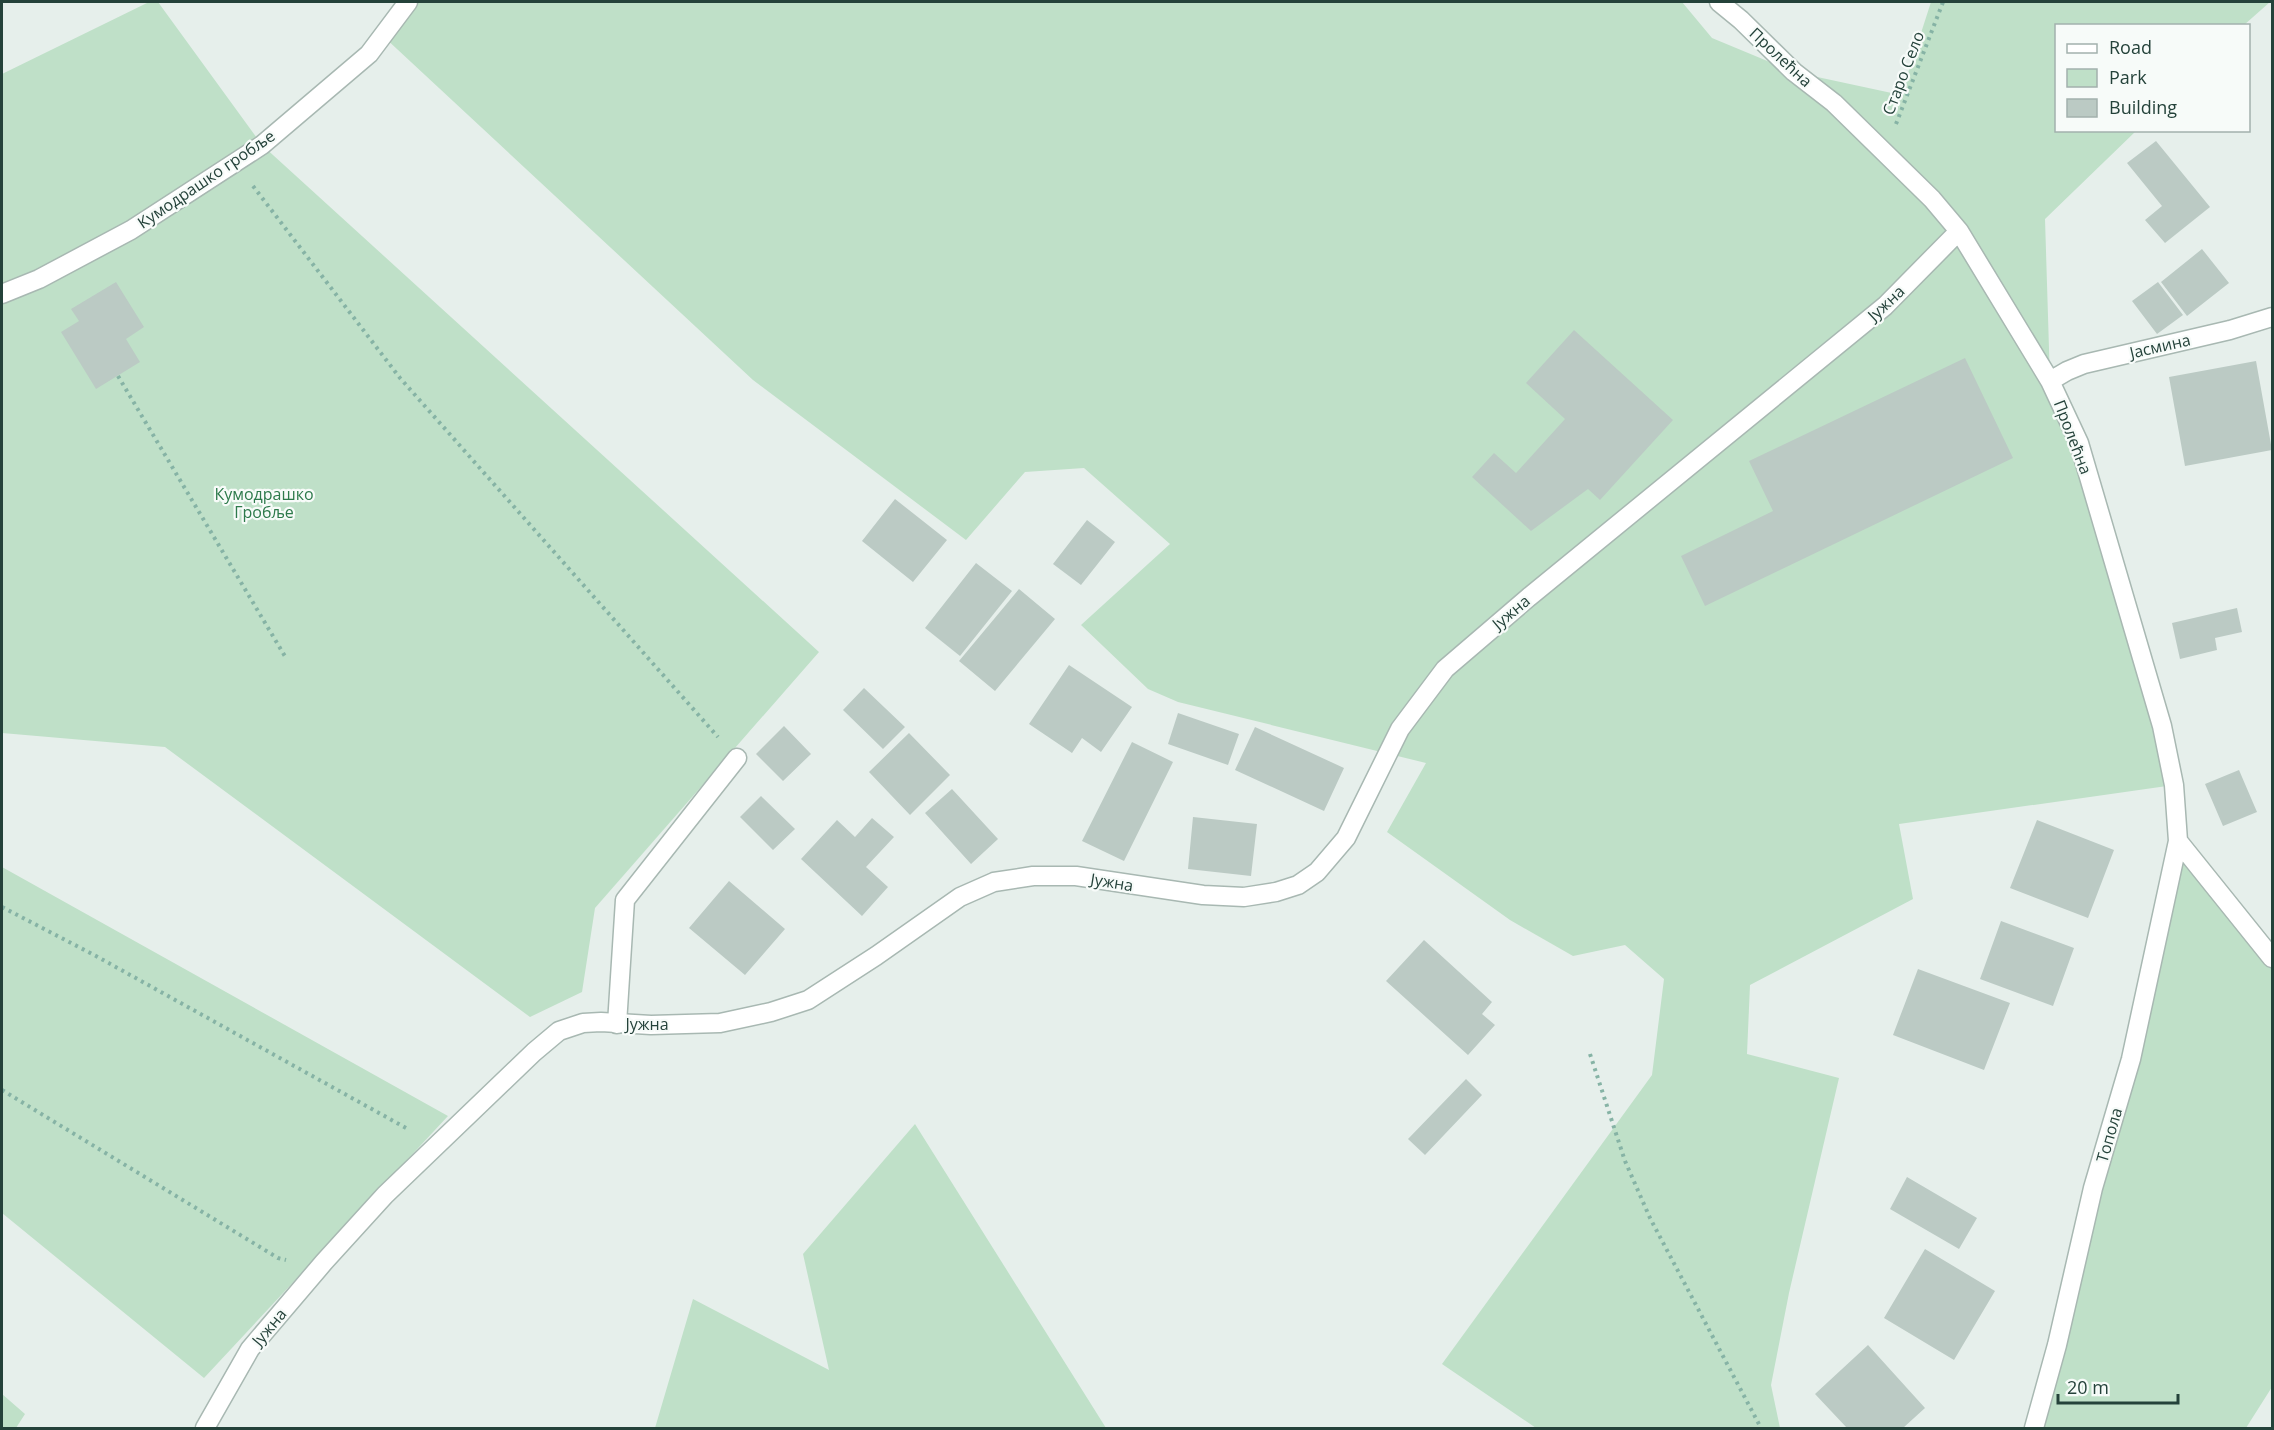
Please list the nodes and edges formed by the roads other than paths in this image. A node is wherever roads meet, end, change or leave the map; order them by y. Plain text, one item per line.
1 (408, 2) edge
2 (1719, 2) edge
3 (1959, 231) junction
4 (2, 294) edge
5 (2272, 316) edge
6 (2050, 381) junction
7 (736, 758) road end
8 (2178, 841) junction
9 (2272, 958) edge
10 (617, 1024) junction
11 (205, 1428) edge
12 (2034, 1428) edge

1 - 4 street, Кумодрашко гробље
2 - 3 street, Пролећна
3 - 6 street, Пролећна
3 - 10 street, Јужна
5 - 6 street, Јасмина
6 - 8 street, Пролећна
7 - 10 street
8 - 9 street
8 - 12 street, Топола
10 - 11 street, Јужна

